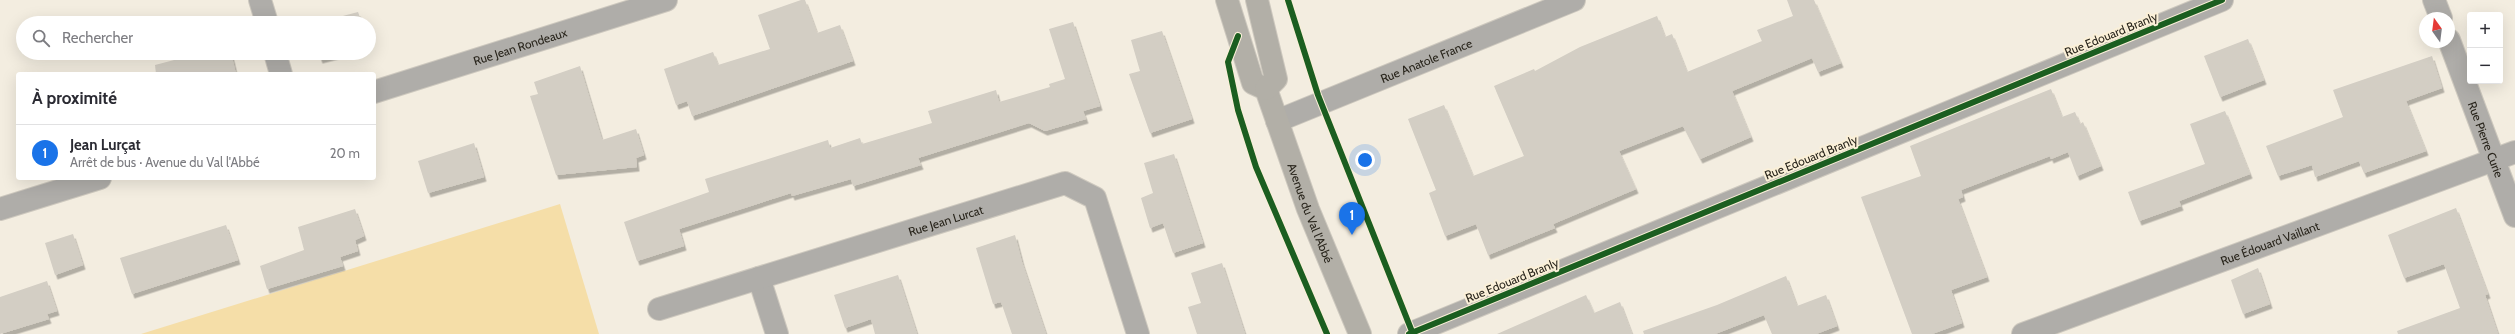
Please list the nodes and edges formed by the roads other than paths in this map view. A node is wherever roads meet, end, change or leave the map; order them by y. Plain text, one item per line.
1 (260, 0) edge
2 (666, 0) edge
3 (1227, 0) edge
4 (1257, 0) edge
5 (1574, 0) edge
6 (2222, 0) edge
7 (2434, 0) edge
8 (2439, 12) edge
9 (265, 16) edge
10 (2452, 48) edge
11 (277, 60) edge
12 (280, 72) edge
13 (1266, 89) junction
14 (376, 91) edge
15 (1277, 121) junction
16 (2515, 152) edge
17 (2494, 160) junction
18 (94, 180) edge
19 (0, 210) edge
20 (2515, 216) edge
21 (759, 278) junction
22 (659, 309) dead end
23 (777, 334) edge
24 (1138, 334) edge
25 (1360, 334) edge
26 (1409, 334) edge
27 (2024, 334) edge

1 - 9 street
2 - 14 street, Rue Jean Rondeaux
3 - 13 main road
4 - 13 main road
5 - 15 street, Rue Anatole France
6 - 26 street, Rue Edouard Branly
7 - 8 street
10 - 17 street, Rue Pierre Curie
11 - 12 street
13 - 15 main road, Avenue du Val l'Abbé
15 - 25 main road, Avenue du Val l'Abbé
16 - 17 street, Rue Édouard Vaillant
17 - 20 street, Rue Pierre Curie
17 - 27 street, Rue Édouard Vaillant
18 - 19 street
21 - 22 street, Rue Jean Lurcat
21 - 23 street
21 - 24 street, Rue Jean Lurcat

